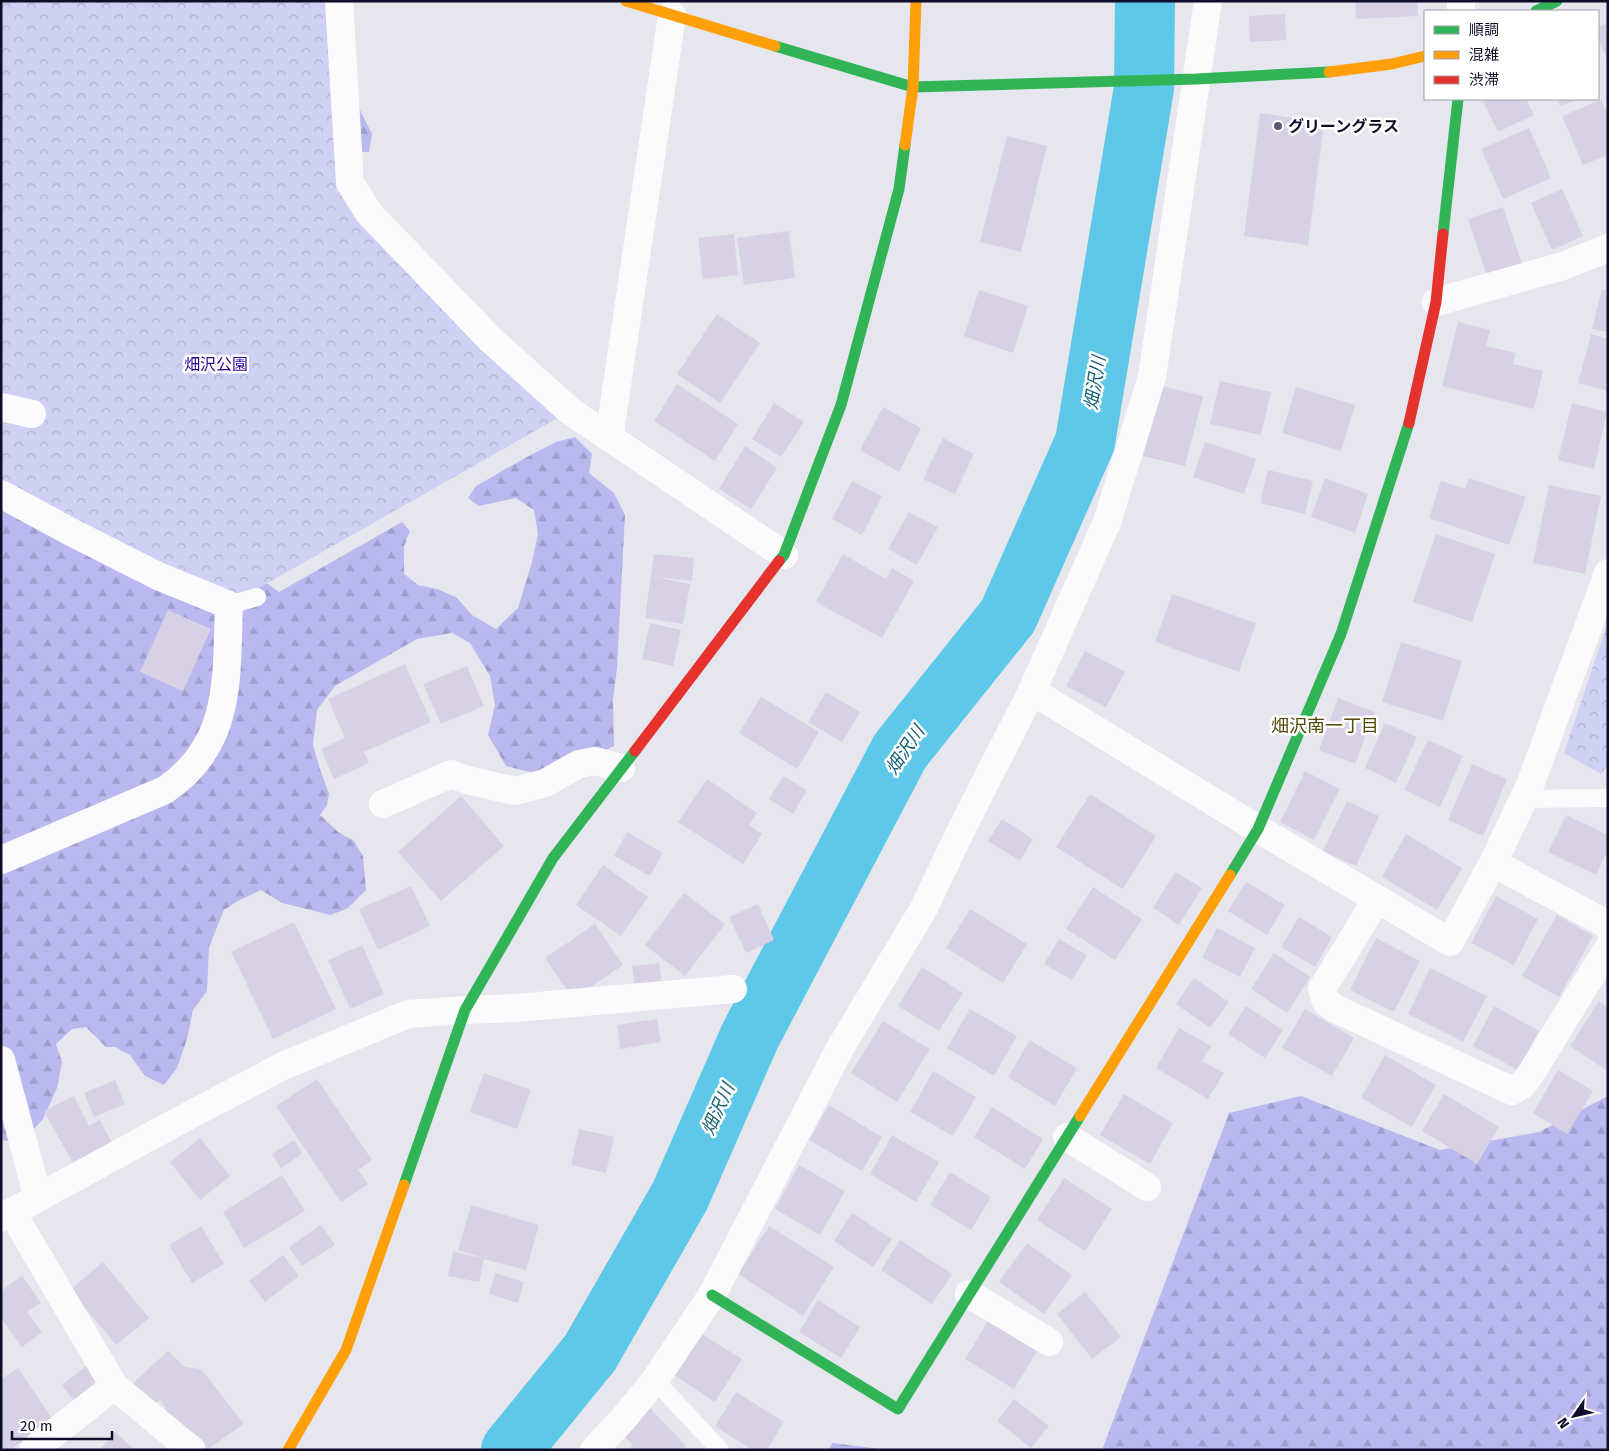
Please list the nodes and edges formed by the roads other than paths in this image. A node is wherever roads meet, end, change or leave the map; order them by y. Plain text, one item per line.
1 (339, 1) edge
2 (626, 1) edge
3 (916, 1) edge
4 (1208, 1) edge
5 (1557, 1) edge
6 (1538, 10) edge
7 (672, 15) junction
8 (1424, 56) edge
9 (1196, 79) junction
10 (913, 87) junction
11 (1458, 100) edge
12 (1608, 248) edge
13 (1436, 302) junction
14 (1, 407) edge
15 (32, 414) dead end
16 (609, 438) junction
17 (1, 494) edge
18 (784, 554) junction
19 (1608, 572) edge
20 (257, 597) dead end
21 (229, 605) junction
22 (1032, 691) junction
23 (621, 768) junction
24 (1608, 798) edge
25 (1523, 799) junction
26 (384, 804) dead end
27 (1258, 829) junction
28 (1, 860) edge
29 (1493, 862) junction
30 (1377, 899) junction
31 (1608, 928) edge
32 (1608, 948) edge
33 (734, 989) dead end
34 (465, 1010) junction
35 (1, 1060) edge
36 (1067, 1137) junction
37 (1146, 1187) dead end
38 (38, 1198) junction
39 (6, 1215) edge
40 (969, 1294) junction
41 (712, 1295) junction
42 (1049, 1342) dead end
43 (655, 1380) junction
44 (114, 1386) junction
45 (34, 1450) edge
46 (192, 1450) edge
47 (288, 1450) edge
48 (594, 1450) edge
49 (720, 1450) edge

1 - 16 street
2 - 7 street
3 - 10 street
4 - 9 street
5 - 6 street
7 - 10 street
7 - 16 street
8 - 9 street
9 - 10 street
9 - 22 street
10 - 18 street
11 - 13 street
12 - 13 street
13 - 27 street
14 - 15 street
16 - 18 street
17 - 21 street
18 - 23 street
19 - 25 street
20 - 21 lane
21 - 28 street
22 - 27 street
22 - 41 street
23 - 26 street
23 - 34 street
24 - 25 lane
25 - 29 street
27 - 30 street
27 - 36 street
29 - 30 street
29 - 31 street
30 - 32 street
33 - 34 street
34 - 38 street
34 - 47 street
35 - 38 street
36 - 37 street
36 - 40 street
38 - 39 street
39 - 44 street
40 - 41 street
40 - 42 street
41 - 43 street
43 - 48 street
43 - 49 lane
44 - 45 street
44 - 46 street

